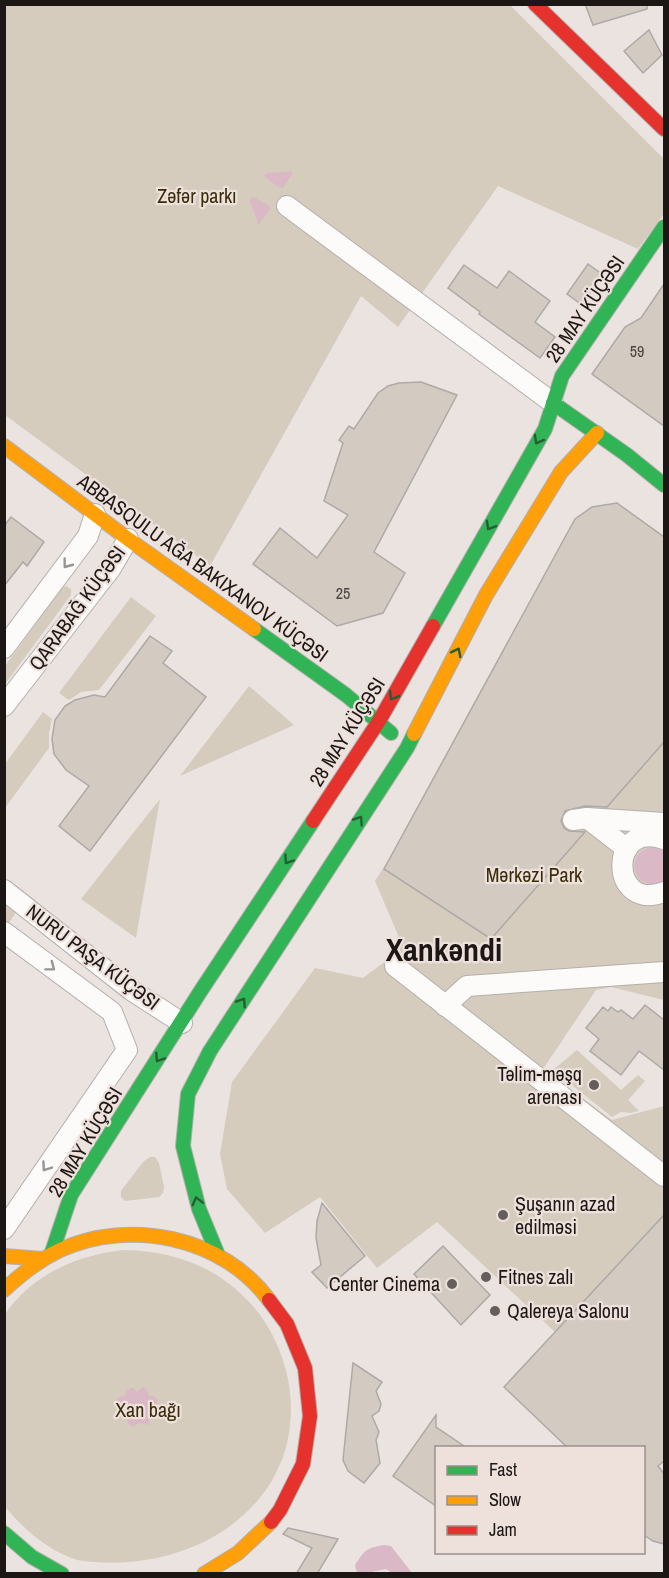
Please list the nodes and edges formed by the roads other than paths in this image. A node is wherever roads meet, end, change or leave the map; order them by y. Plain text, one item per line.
1 (536, 4) edge
2 (664, 129) edge
3 (287, 206) dead end
4 (664, 227) edge
5 (553, 403) junction
6 (597, 433) junction
7 (4, 446) edge
8 (664, 484) edge
9 (95, 514) junction
10 (128, 539) junction
11 (4, 648) edge
12 (4, 706) edge
13 (379, 721) junction
14 (407, 748) junction
15 (664, 823) edge
16 (664, 839) edge
17 (627, 849) junction
18 (4, 890) edge
19 (664, 892) edge
20 (4, 932) edge
21 (395, 966) dead end
22 (664, 972) edge
23 (444, 1006) junction
24 (182, 1023) junction
25 (664, 1176) edge
26 (4, 1228) edge
27 (218, 1255) junction
28 (4, 1256) edge
29 (47, 1256) junction
30 (4, 1290) edge
31 (4, 1533) edge
32 (245, 1546) junction
33 (246, 1564) dead end
34 (54, 1572) edge
35 (204, 1574) edge

1 - 2 main road
3 - 5 street
4 - 5 main road, 28 MAY KÜÇƏSI
5 - 6 main road
5 -> 13 main road, 28 MAY KÜÇƏSI
6 - 8 main road
14 -> 6 main road
7 - 9 main road
9 - 10 main road
9 -> 11 street, QARABAĞ KÜÇƏSI
10 - 12 street, QARABAĞ KÜÇƏSI
10 - 13 main road
13 - 14 main road
13 -> 24 main road, 28 MAY KÜÇƏSI
27 -> 14 main road
15 - 17 street
16 - 17 street
17 - 19 street
18 - 24 street, NURU PAŞA KÜÇƏSI
20 -> 26 street, NURU PAŞA KÜÇƏSI
21 - 23 street
22 - 23 street
23 - 25 street
24 -> 29 main road, 28 MAY KÜÇƏSI
27 - 29 main road
27 - 32 main road
28 - 29 main road
29 - 30 main road
31 - 34 main road
32 - 33 main road
32 - 35 main road

